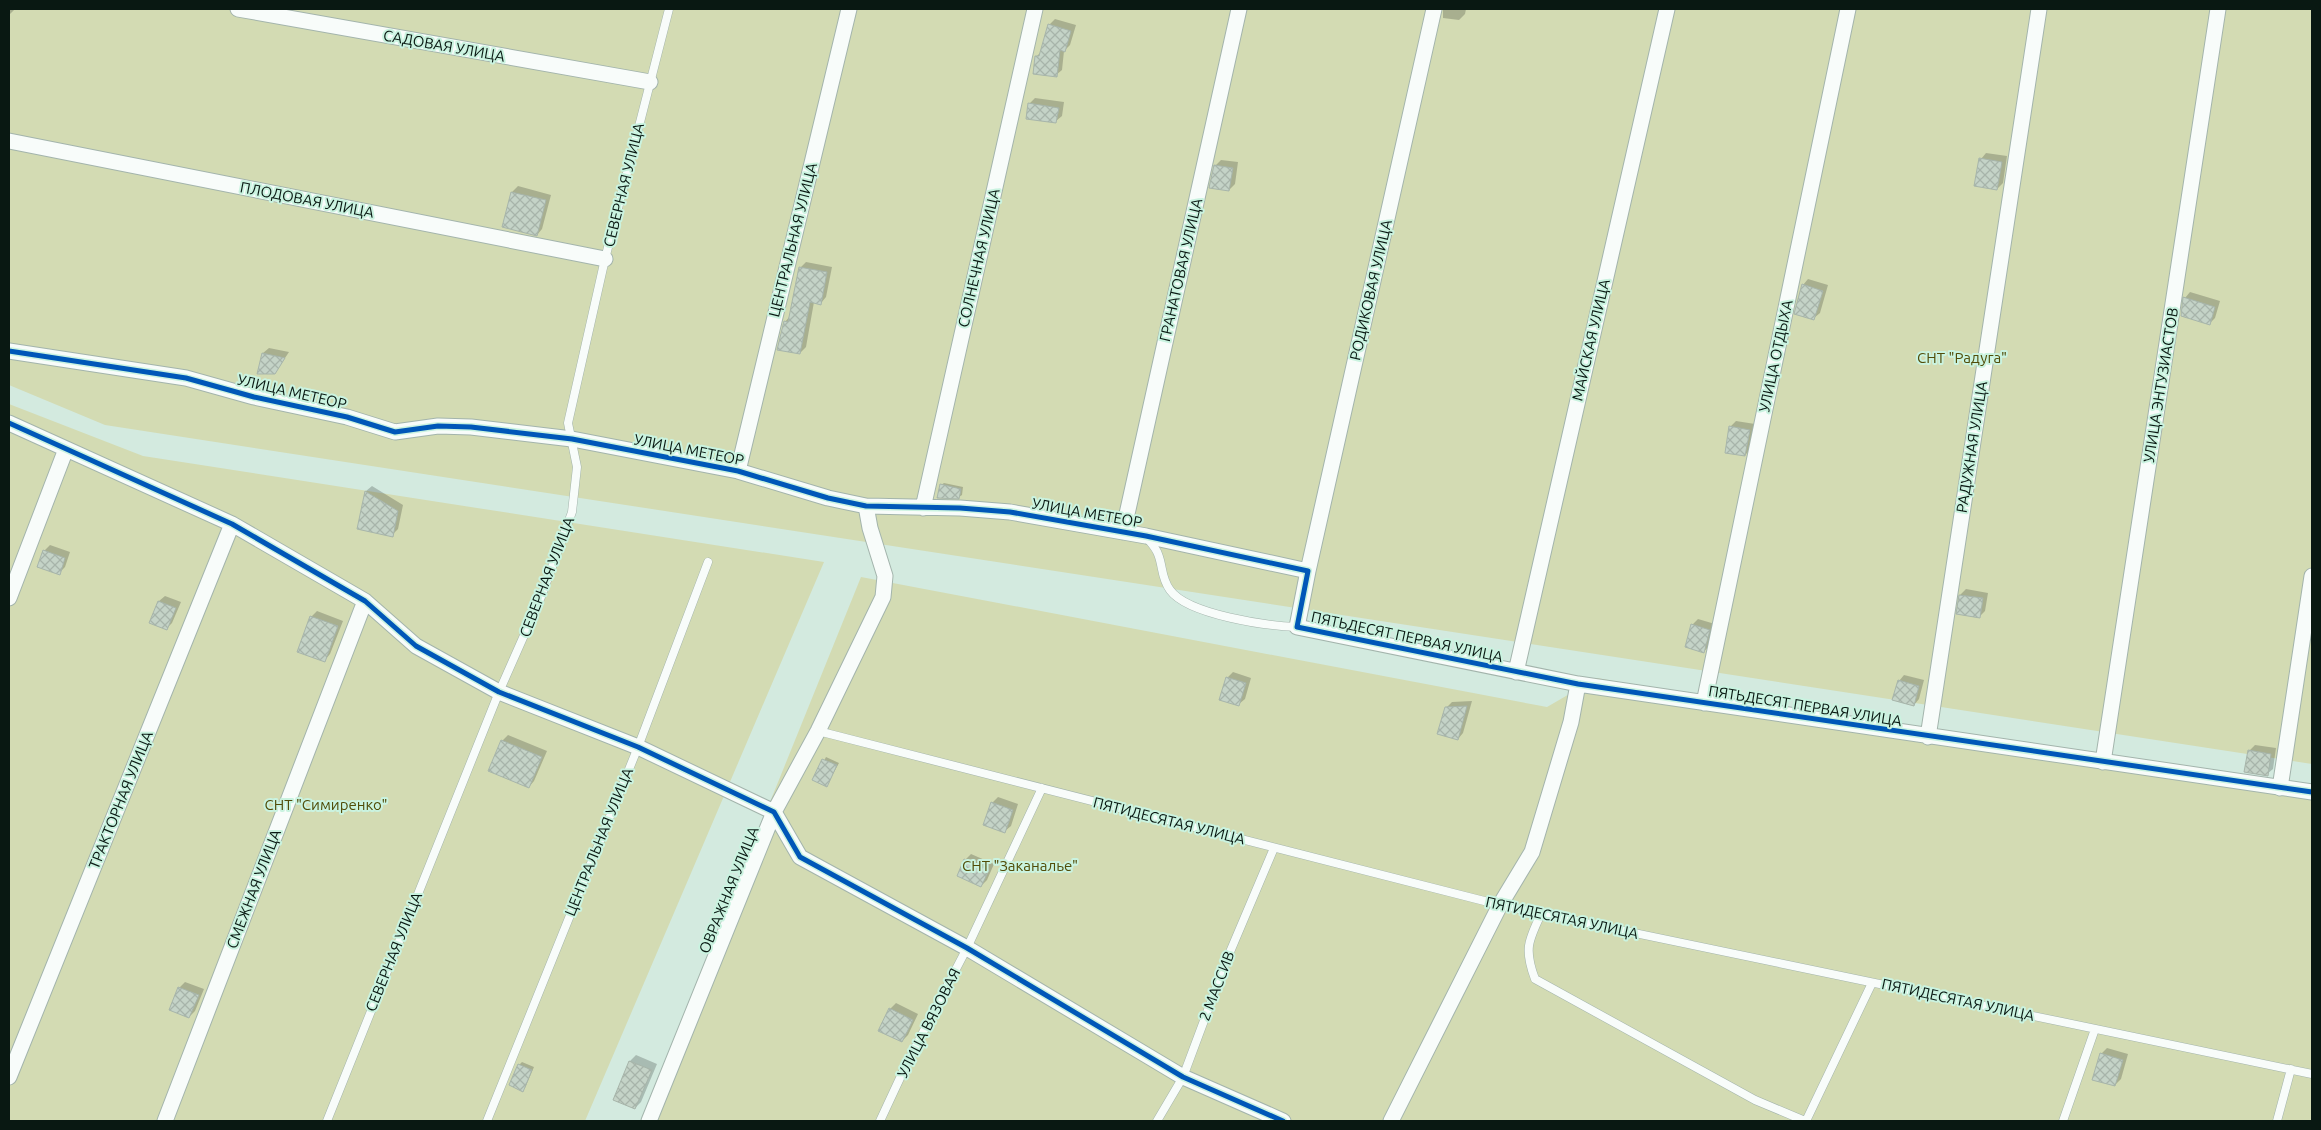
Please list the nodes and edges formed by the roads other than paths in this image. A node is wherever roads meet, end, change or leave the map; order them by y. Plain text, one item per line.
1 (238, 9) edge
2 (669, 9) edge
3 (849, 9) edge
4 (1035, 9) edge
5 (1239, 9) edge
6 (1434, 9) edge
7 (1667, 9) edge
8 (1848, 9) edge
9 (2038, 9) edge
10 (2218, 9) edge
11 (650, 82) junction
12 (9, 141) edge
13 (605, 259) junction
14 (9, 351) edge
15 (9, 424) edge
16 (572, 439) junction
17 (66, 448) junction
18 (738, 471) junction
19 (866, 506) junction
20 (923, 508) junction
21 (232, 524) junction
22 (1123, 532) junction
23 (1146, 536) junction
24 (708, 562) dead end
25 (1308, 570) junction
26 (2312, 576) edge
27 (9, 598) edge
28 (365, 601) junction
29 (1298, 627) junction
30 (1516, 672) junction
31 (1578, 684) junction
32 (499, 692) junction
33 (1704, 703) junction
34 (818, 731) junction
35 (1928, 737) junction
36 (638, 747) junction
37 (2103, 762) junction
38 (1042, 788) junction
39 (2280, 788) junction
40 (2312, 792) edge
41 (774, 812) junction
42 (1274, 848) junction
43 (1500, 906) junction
44 (1541, 914) junction
45 (967, 948) junction
46 (1872, 982) junction
47 (2095, 1028) junction
48 (2292, 1069) junction
49 (2312, 1074) edge
50 (9, 1077) edge
51 (1183, 1077) junction
52 (165, 1121) edge
53 (327, 1121) edge
54 (487, 1121) edge
55 (649, 1121) edge
56 (880, 1121) edge
57 (1157, 1121) edge
58 (1283, 1121) edge
59 (1392, 1121) edge
60 (1805, 1121) edge
61 (2063, 1121) edge
62 (2277, 1121) edge

1 - 11 street, САДОВАЯ УЛИЦА
2 - 11 lane, СЕВЕРНАЯ УЛИЦА
3 - 18 street, ЦЕНТРАЛЬНАЯ УЛИЦА
4 - 20 street, СОЛНЕЧНАЯ УЛИЦА
5 - 22 street, ГРАНАТОВАЯ УЛИЦА
6 - 25 street, РОДИКОВАЯ УЛИЦА
7 - 30 street, МАЙСКАЯ УЛИЦА
8 - 33 street, УЛИЦА ОТДЫХА
9 - 35 street, РАДУЖНАЯ УЛИЦА
10 - 37 street, УЛИЦА ЭНТУЗИАСТОВ
11 - 13 lane, СЕВЕРНАЯ УЛИЦА
12 - 13 street, ПЛОДОВАЯ УЛИЦА
13 - 16 lane, СЕВЕРНАЯ УЛИЦА
14 - 16 street, УЛИЦА МЕТЕОР
15 - 17 street
16 - 18 street, УЛИЦА МЕТЕОР
16 - 32 lane, СЕВЕРНАЯ УЛИЦА
17 - 21 street
17 - 27 street
18 - 19 street, УЛИЦА МЕТЕОР
19 - 20 street, УЛИЦА МЕТЕОР
19 - 34 street, ОВРАЖНАЯ УЛИЦА
20 - 22 street, УЛИЦА МЕТЕОР
21 - 28 street
21 - 50 street, ТРАКТОРНАЯ УЛИЦА
22 - 23 street, УЛИЦА МЕТЕОР
23 - 25 street, УЛИЦА МЕТЕОР
23 - 29 lane
24 - 36 lane, ЦЕНТРАЛЬНАЯ УЛИЦА
25 - 29 street
26 - 39 street
28 - 32 street
28 - 52 street, СМЕЖНАЯ УЛИЦА
29 - 30 street, ПЯТЬДЕСЯТ ПЕРВАЯ УЛИЦА
30 - 31 street, ПЯТЬДЕСЯТ ПЕРВАЯ УЛИЦА
31 - 33 street, ПЯТЬДЕСЯТ ПЕРВАЯ УЛИЦА
31 - 43 street
32 - 36 street
32 - 53 lane, СЕВЕРНАЯ УЛИЦА
33 - 35 street, ПЯТЬДЕСЯТ ПЕРВАЯ УЛИЦА
34 - 38 lane, ПЯТИДЕСЯТАЯ УЛИЦА
34 - 41 street, ОВРАЖНАЯ УЛИЦА
35 - 37 street, ПЯТЬДЕСЯТ ПЕРВАЯ УЛИЦА
36 - 41 street
36 - 54 lane, ЦЕНТРАЛЬНАЯ УЛИЦА
37 - 39 street, ПЯТЬДЕСЯТ ПЕРВАЯ УЛИЦА
38 - 42 lane, ПЯТИДЕСЯТАЯ УЛИЦА
38 - 45 lane, УЛИЦА ВЯЗОВАЯ
39 - 40 street, ПЯТЬДЕСЯТ ПЕРВАЯ УЛИЦА
41 - 45 street
41 - 55 street, ОВРАЖНАЯ УЛИЦА
42 - 43 lane, ПЯТИДЕСЯТАЯ УЛИЦА
42 - 51 lane, 2 МАССИВ
43 - 44 lane, ПЯТИДЕСЯТАЯ УЛИЦА
43 - 59 street
44 - 46 lane, ПЯТИДЕСЯТАЯ УЛИЦА
44 - 60 lane
45 - 51 street
45 - 56 lane, УЛИЦА ВЯЗОВАЯ
46 - 47 lane, ПЯТИДЕСЯТАЯ УЛИЦА
46 - 60 lane
47 - 48 lane, ПЯТИДЕСЯТАЯ УЛИЦА
47 - 61 lane
48 - 49 lane, ПЯТИДЕСЯТАЯ УЛИЦА
48 - 62 lane
51 - 57 lane, 2 МАССИВ
51 - 58 street

